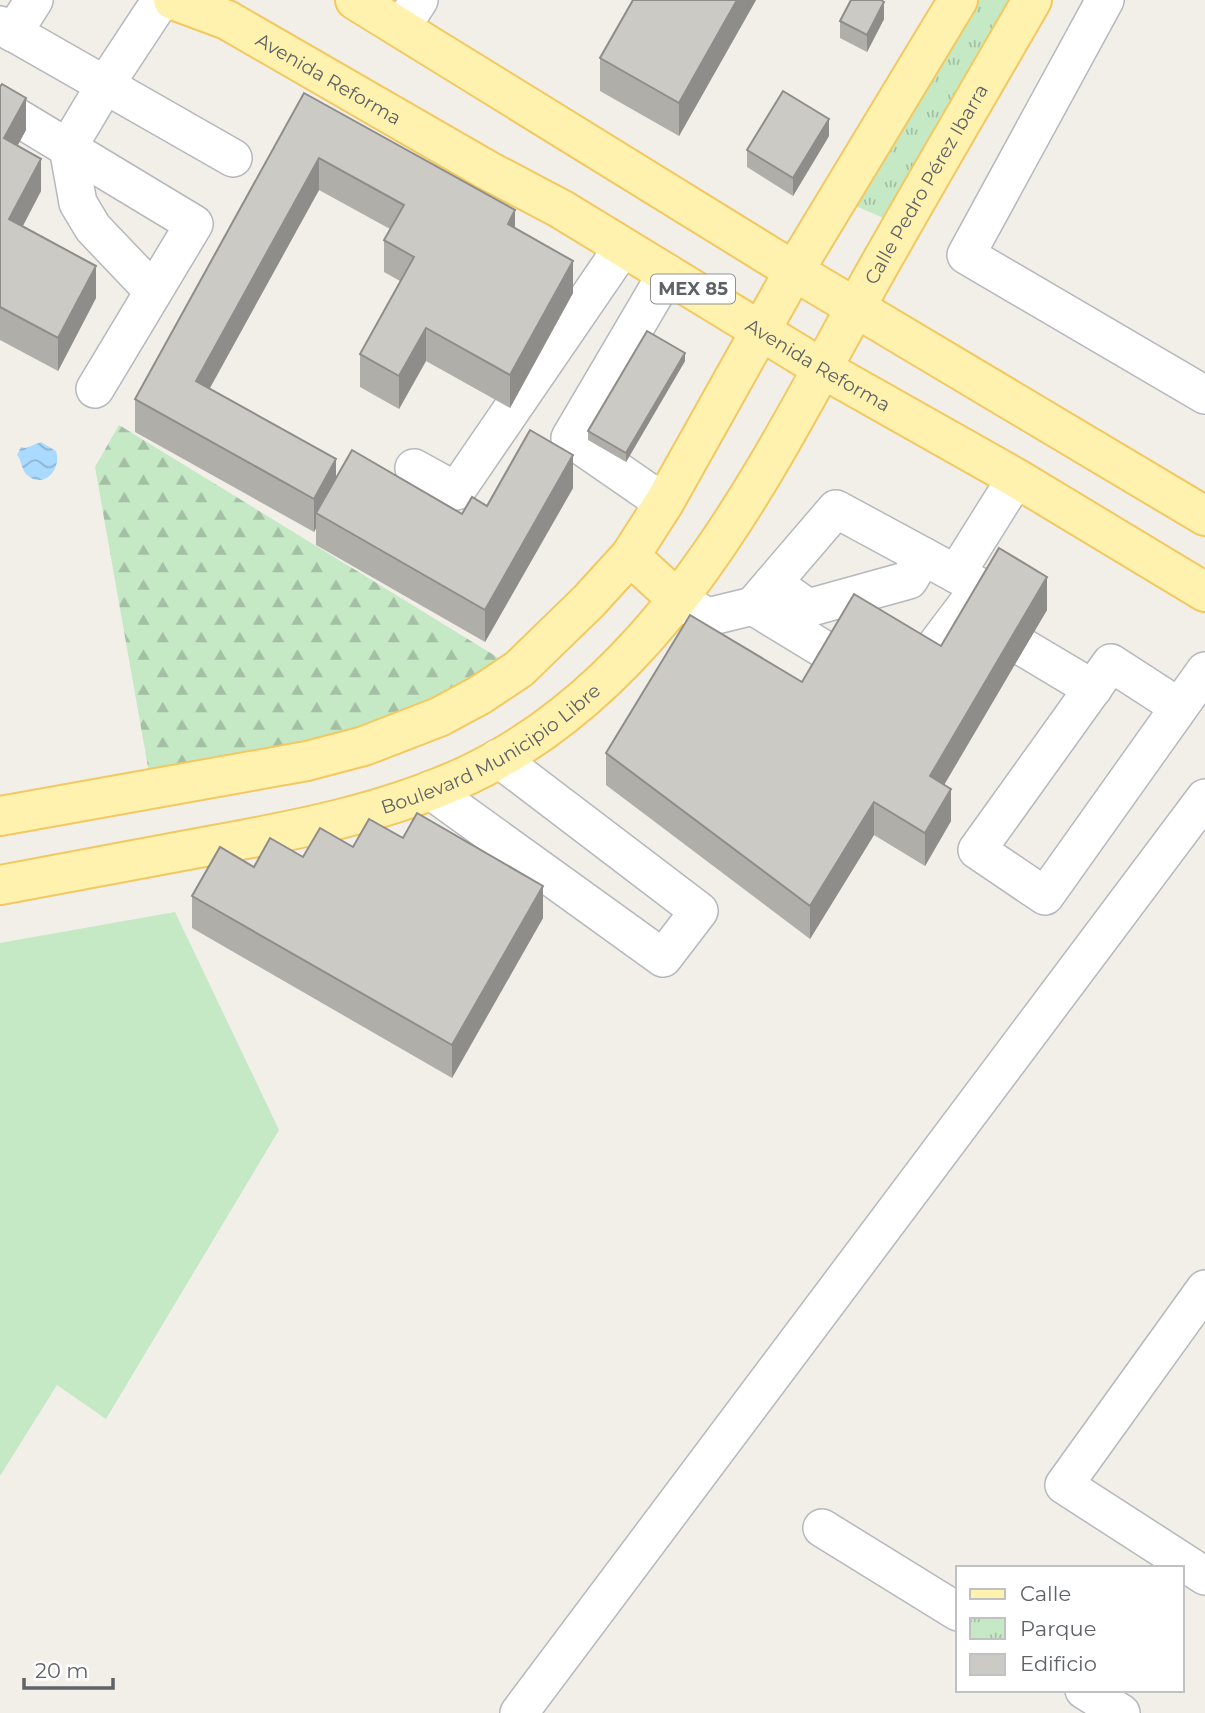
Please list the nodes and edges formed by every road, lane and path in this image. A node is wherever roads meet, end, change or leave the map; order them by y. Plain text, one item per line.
1 (34, 0) edge
2 (161, 0) edge
3 (173, 0) edge
4 (355, 0) edge
5 (958, 0) edge
6 (1032, 0) edge
7 (1105, 0) edge
8 (410, 14) edge
9 (6, 29) edge
10 (105, 85) junction
11 (0, 107) edge
12 (68, 147) junction
13 (233, 158) dead end
14 (623, 247) junction
15 (794, 271) junction
16 (667, 273) junction
17 (153, 291) junction
18 (856, 307) junction
19 (761, 332) junction
20 (823, 369) junction
21 (95, 389) dead end
22 (1205, 395) edge
23 (414, 468) dead end
24 (1016, 478) junction
25 (664, 503) junction
26 (1205, 516) edge
27 (630, 556) junction
28 (923, 556) junction
29 (956, 574) junction
30 (1205, 592) edge
31 (763, 594) junction
32 (677, 599) junction
33 (962, 611) junction
34 (1205, 671) edge
35 (1093, 689) junction
36 (1179, 707) junction
37 (498, 758) junction
38 (430, 790) junction
39 (1205, 797) edge
40 (0, 816) edge
41 (0, 884) edge
42 (1205, 1289) edge
43 (822, 1528) dead end
44 (1205, 1576) edge
45 (956, 1611) edge
46 (1087, 1692) edge
47 (519, 1713) edge
48 (1121, 1713) edge

1 - 9 street
2 - 10 street
3 - 14 main road, Avenida Reforma / MEX 85
4 - 8 main road
5 - 15 main road
6 - 18 main road, Calle Pedro Pérez Ibarra
7 - 22 street
8 - 15 main road
9 - 10 street
10 - 12 street
10 - 13 street
11 - 12 street
12 - 17 street
12 - 17 street
14 - 16 main road, Avenida Reforma / MEX 85
14 - 23 street
15 - 18 main road
15 - 19 main road
16 - 19 main road, Avenida Reforma / MEX 85
16 - 25 street
17 - 21 street
18 - 20 main road, Calle Pedro Pérez Ibarra
18 - 26 main road
19 - 20 main road, Avenida Reforma / MEX 85
19 - 25 main road
20 - 24 main road, Avenida Reforma / MEX 85
20 - 32 main road, Boulevard Municipio Libre
24 - 29 street
24 - 30 main road, Avenida Reforma / MEX 85
25 - 27 main road
27 - 32 main road
27 - 40 main road
28 - 29 street
28 - 31 street
28 - 31 street
29 - 33 street
31 - 32 street
31 - 33 street
32 - 37 main road, Boulevard Municipio Libre
33 - 35 street
34 - 36 street
35 - 36 street
35 - 36 street
37 - 38 main road, Boulevard Municipio Libre
37 - 38 street
38 - 41 main road, Boulevard Municipio Libre
39 - 47 street
42 - 44 street
43 - 45 street
46 - 48 street

